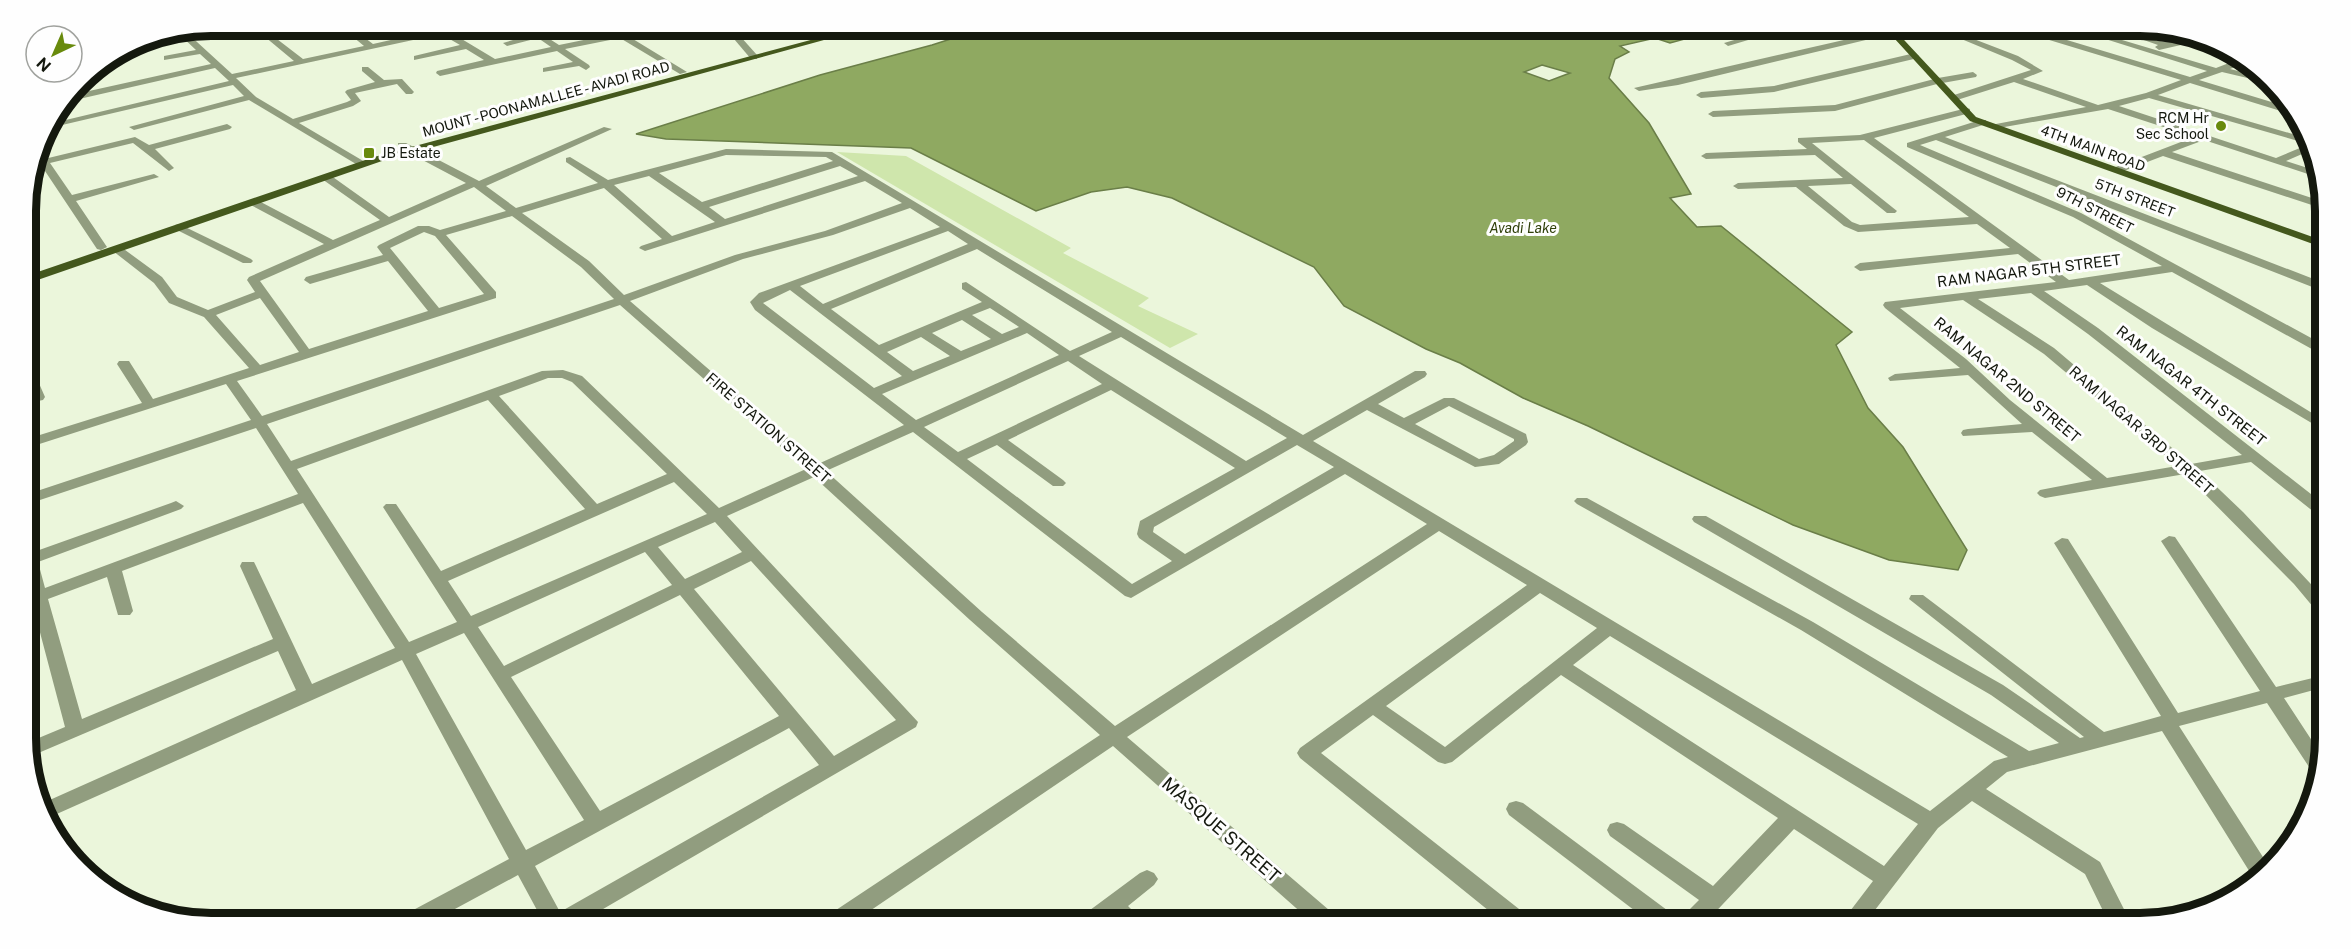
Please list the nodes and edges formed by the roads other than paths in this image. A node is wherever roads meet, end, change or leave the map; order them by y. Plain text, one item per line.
1 (268, 36) edge
2 (357, 36) edge
3 (420, 36) edge
4 (451, 36) edge
5 (536, 36) edge
6 (541, 36) edge
7 (614, 36) edge
8 (621, 36) edge
9 (736, 36) edge
10 (820, 36) edge
11 (830, 36) edge
12 (1754, 36) edge
13 (1858, 36) edge
14 (1896, 36) edge
15 (1958, 36) edge
16 (2045, 36) edge
17 (2101, 36) edge
18 (2140, 36) edge
19 (188, 38) edge
20 (2184, 42) edge
21 (507, 43) dead end
22 (1728, 43) dead end
23 (2168, 45) junction
24 (467, 46) junction
25 (371, 47) junction
26 (558, 48) junction
27 (2148, 50) junction
28 (202, 51) junction
29 (752, 55) junction
30 (1915, 56) junction
31 (167, 58) dead end
32 (417, 58) dead end
33 (492, 61) junction
34 (301, 62) junction
35 (2234, 64) edge
36 (217, 65) junction
37 (365, 69) dead end
38 (503, 69) dead end
39 (546, 70) dead end
40 (2218, 70) junction
41 (683, 72) junction
42 (440, 73) dead end
43 (1973, 75) dead end
44 (2253, 78) edge
45 (2015, 79) junction
46 (233, 80) junction
47 (2186, 80) junction
48 (1939, 81) junction
49 (382, 84) junction
50 (1639, 88) dead end
51 (409, 92) dead end
52 (2149, 94) junction
53 (1701, 95) dead end
54 (79, 96) edge
55 (251, 96) junction
56 (1954, 98) junction
57 (2109, 106) junction
58 (2097, 108) junction
59 (2281, 109) edge
60 (1966, 111) junction
61 (1713, 114) dead end
62 (292, 122) junction
63 (1983, 122) junction
64 (59, 124) edge
65 (134, 127) dead end
66 (227, 127) dead end
67 (1996, 127) junction
68 (607, 129) dead end
69 (1865, 136) junction
70 (1936, 137) junction
71 (2204, 137) junction
72 (2299, 139) edge
73 (148, 148) junction
74 (406, 148) junction
75 (2304, 150) edge
76 (1816, 152) junction
77 (2164, 153) junction
78 (1706, 156) dead end
79 (570, 160) dead end
80 (2277, 161) junction
81 (43, 162) edge
82 (841, 162) junction
83 (357, 163) junction
84 (42, 165) edge
85 (169, 168) dead end
86 (2117, 170) junction
87 (651, 172) junction
88 (2310, 172) edge
89 (154, 177) dead end
90 (326, 177) junction
91 (866, 177) junction
92 (1851, 181) junction
93 (476, 184) junction
94 (606, 184) junction
95 (1799, 184) junction
96 (1738, 186) dead end
97 (70, 199) junction
98 (253, 202) junction
99 (2314, 203) edge
100 (911, 204) junction
101 (700, 206) junction
102 (513, 211) junction
103 (1890, 211) dead end
104 (1980, 220) junction
105 (388, 221) junction
106 (724, 223) junction
107 (179, 226) junction
108 (950, 227) junction
109 (439, 234) junction
110 (670, 240) junction
111 (2315, 242) edge
112 (333, 244) junction
113 (978, 244) junction
114 (101, 247) junction
115 (645, 248) dead end
116 (117, 249) junction
117 (2022, 250) junction
118 (391, 256) junction
119 (246, 261) dead end
120 (1860, 267) dead end
121 (36, 268) edge
122 (2174, 268) junction
123 (36, 269) edge
124 (310, 280) dead end
125 (2088, 280) junction
126 (2067, 284) junction
127 (2315, 284) edge
128 (792, 286) junction
129 (966, 286) dead end
130 (2033, 289) junction
131 (263, 293) junction
132 (1965, 296) junction
133 (620, 301) junction
134 (991, 303) junction
135 (1889, 305) joint
136 (821, 309) junction
137 (436, 313) junction
138 (208, 314) junction
139 (963, 315) junction
140 (1028, 328) junction
141 (922, 332) junction
142 (1122, 332) junction
143 (1000, 339) junction
144 (2315, 345) edge
145 (877, 351) junction
146 (307, 355) junction
147 (1069, 355) junction
148 (958, 356) junction
149 (124, 364) dead end
150 (258, 370) junction
151 (1971, 371) junction
152 (1420, 374) dead end
153 (911, 376) junction
154 (1895, 378) dead end
155 (229, 379) junction
156 (1112, 385) junction
157 (36, 392) edge
158 (871, 394) junction
159 (491, 395) junction
160 (38, 397) dead end
161 (1368, 404) junction
162 (150, 405) junction
163 (2315, 421) edge
164 (259, 422) junction
165 (1404, 424) junction
166 (913, 426) junction
167 (2036, 427) junction
168 (1968, 433) dead end
169 (998, 438) junction
170 (1300, 440) junction
171 (36, 441) edge
172 (2256, 458) junction
173 (956, 459) junction
174 (288, 467) junction
175 (1245, 467) junction
176 (1346, 467) junction
177 (2187, 468) junction
178 (816, 470) junction
179 (678, 475) junction
180 (2103, 482) junction
181 (1058, 483) dead end
182 (2044, 493) dead end
183 (36, 496) edge
184 (307, 496) junction
185 (1582, 501) dead end
186 (2315, 505) edge
187 (176, 506) dead end
188 (391, 507) dead end
189 (595, 511) junction
190 (717, 515) junction
191 (1700, 519) dead end
192 (1439, 524) junction
193 (2169, 541) dead end
194 (2062, 543) dead end
195 (648, 545) junction
196 (752, 554) junction
197 (36, 557) edge
198 (1184, 561) junction
199 (248, 566) dead end
200 (113, 569) junction
201 (440, 578) junction
202 (36, 585) edge
203 (1539, 585) junction
204 (682, 587) junction
205 (39, 596) junction
206 (2315, 598) edge
207 (1917, 599) dead end
208 (124, 611) dead end
209 (468, 624) junction
210 (1609, 627) junction
211 (282, 642) junction
212 (406, 651) junction
213 (1560, 666) junction
214 (500, 675) junction
215 (2315, 684) edge
216 (307, 693) junction
217 (2273, 694) junction
218 (1373, 706) junction
219 (790, 718) junction
220 (2169, 721) junction
221 (75, 730) junction
222 (1114, 736) junction
223 (2100, 739) junction
224 (2076, 745) junction
225 (36, 747) edge
226 (2314, 758) edge
227 (2027, 759) junction
228 (832, 767) junction
229 (1971, 790) junction
230 (51, 808) edge
231 (1516, 809) dead end
232 (1792, 817) junction
233 (596, 822) junction
234 (1931, 822) junction
235 (1617, 830) dead end
236 (522, 862) junction
237 (2258, 867) edge
238 (1147, 879) dead end
239 (1887, 879) junction
240 (1714, 898) junction
241 (1113, 906) junction
242 (428, 913) edge
243 (550, 913) edge
244 (578, 913) edge
245 (850, 913) edge
246 (1104, 913) edge
247 (1120, 913) edge
248 (1317, 913) edge
249 (1507, 913) edge
250 (1654, 913) edge
251 (1700, 913) edge
252 (1860, 913) edge
253 (2115, 913) edge

1 - 34 street
2 - 25 street
3 - 25 street
4 - 24 street
5 - 21 street
6 - 26 street
7 - 26 street
8 - 41 street
9 - 29 street
10 - 29 main road, MOUNT - POONAMALLEE - AVADI ROAD
11 - 29 main road, MOUNT - POONAMALLEE - AVADI ROAD
12 - 22 street
13 - 50 street
14 - 30 main road, 4TH MAIN ROAD
15 - 45 street
16 - 47 street
17 - 27 street
18 - 23 street
19 - 28 street
20 - 23 street
23 - 27 street
24 - 32 street
24 - 33 street
25 - 34 street
26 - 33 street
26 - 39 street
27 - 40 street
28 - 31 street
28 - 36 street
29 - 41 main road, MOUNT - POONAMALLEE - AVADI ROAD
29 - 74 main road, MOUNT - POONAMALLEE - AVADI ROAD
30 - 48 main road, 4TH MAIN ROAD
30 - 53 street
33 - 38 street
33 - 42 street
34 - 46 street
35 - 40 street
36 - 46 street
36 - 54 street
37 - 49 street
40 - 44 street
40 - 47 street
41 - 74 main road, MOUNT - POONAMALLEE - AVADI ROAD
43 - 48 street
45 - 56 street
45 - 58 street
46 - 55 street
46 - 64 street
47 - 52 street
47 - 59 street
48 - 56 main road, 4TH MAIN ROAD
48 - 61 street
49 - 51 street
49 - 62 street
52 - 57 street
52 - 72 street
55 - 62 street
55 - 65 street
56 - 60 main road, 4TH MAIN ROAD
57 - 58 street
57 - 71 street
58 - 67 street
60 - 63 main road, 4TH MAIN ROAD
60 - 69 street
62 - 83 street
63 - 67 main road, 4TH MAIN ROAD
63 - 70 street, 9TH STREET
66 - 73 street
67 - 86 main road, 4TH MAIN ROAD
68 - 93 street
69 - 76 street
69 - 104 street
70 - 122 street, 9TH STREET
70 - 127 street, 5TH STREET
71 - 77 street
71 - 80 street
73 - 81 street
73 - 85 street
74 - 83 main road, MOUNT - POONAMALLEE - AVADI ROAD
74 - 93 street, FIRE STATION STREET
75 - 80 street
76 - 78 street
76 - 92 street
77 - 86 street
77 - 99 street
79 - 94 street
80 - 88 street
82 - 87 street
82 - 91 street
82 - 101 street
83 - 90 main road, MOUNT - POONAMALLEE - AVADI ROAD
83 - 114 main road, MOUNT - POONAMALLEE - AVADI ROAD
84 - 97 street
86 - 111 main road, 4TH MAIN ROAD
87 - 94 street
87 - 101 street
89 - 97 street
90 - 98 main road, MOUNT - POONAMALLEE - AVADI ROAD
90 - 105 street
91 - 100 street
91 - 106 street
92 - 95 street
92 - 103 street
93 - 102 street, FIRE STATION STREET
93 - 105 street
94 - 102 street
94 - 110 street
95 - 96 street
95 - 104 street
97 - 114 street
98 - 107 main road, MOUNT - POONAMALLEE - AVADI ROAD
98 - 112 street
100 - 108 street
100 - 133 street
101 - 106 street
102 - 109 street
102 - 133 street, FIRE STATION STREET
104 - 117 street
105 - 112 street
106 - 110 street
107 - 116 main road, MOUNT - POONAMALLEE - AVADI ROAD
107 - 119 street
108 - 113 street
108 - 128 street
109 - 118 street
109 - 137 street
110 - 115 street
112 - 131 street
113 - 136 street
113 - 142 street
114 - 121 main road, MOUNT - POONAMALLEE - AVADI ROAD
116 - 123 main road, MOUNT - POONAMALLEE - AVADI ROAD
116 - 138 street
117 - 120 street
117 - 126 street
118 - 124 street
118 - 137 street
122 - 125 street, RAM NAGAR 5TH STREET
122 - 144 street, 9TH STREET
125 - 126 street, RAM NAGAR 5TH STREET
125 - 163 street
126 - 130 street, RAM NAGAR 5TH STREET
128 - 136 street
128 - 158 street
129 - 134 street
130 - 132 street, RAM NAGAR 5TH STREET
130 - 172 street, RAM NAGAR 4TH STREET
131 - 138 street
131 - 146 street
132 - 135 street, RAM NAGAR 5TH STREET
132 - 177 street, RAM NAGAR 3RD STREET
133 - 164 street
133 - 178 street, FIRE STATION STREET
134 - 139 street
134 - 140 street
135 - 151 street, RAM NAGAR 2ND STREET
136 - 145 street
137 - 146 street
138 - 150 street
139 - 141 street
139 - 143 street
140 - 143 street
140 - 147 street
141 - 145 street
141 - 148 street
142 - 147 street
142 - 170 street
143 - 148 street
145 - 153 street
146 - 150 street
147 - 156 street
147 - 166 street
148 - 153 street
149 - 162 street
150 - 155 street
151 - 154 street
151 - 167 street, RAM NAGAR 2ND STREET
152 - 161 street
153 - 158 street
155 - 162 street
155 - 164 street
156 - 169 street
156 - 175 street
157 - 160 street
158 - 166 street
159 - 174 street
159 - 179 street
159 - 189 street
161 - 165 street
161 - 170 street
162 - 171 street
164 - 174 street
164 - 183 street
165 - 165 street
166 - 173 street
166 - 178 street
167 - 168 street
167 - 180 street, RAM NAGAR 2ND STREET
169 - 173 street
169 - 181 street
170 - 175 street
170 - 176 street
172 - 177 street
172 - 186 street, RAM NAGAR 4TH STREET
173 - 198 street
174 - 184 street
175 - 198 street
176 - 192 street
176 - 198 street
177 - 180 street
177 - 206 street, RAM NAGAR 3RD STREET
178 - 190 street
178 - 222 street, FIRE STATION STREET
179 - 189 street
179 - 190 street
180 - 182 street
184 - 200 street
184 - 212 street
185 - 227 street
187 - 197 street
188 - 201 street
189 - 201 street
190 - 195 street
190 - 196 street
191 - 224 street
192 - 203 street
192 - 222 street
193 - 217 street
194 - 220 street
195 - 204 street
195 - 209 street
196 - 204 street
196 - 228 street
199 - 211 street
200 - 205 street
200 - 208 street
201 - 209 street
202 - 205 street
203 - 210 street
203 - 218 street
204 - 214 street
204 - 219 street
205 - 221 street
207 - 223 street
209 - 212 street
209 - 214 street
210 - 213 street
210 - 234 street
211 - 216 street
211 - 221 street
212 - 216 street
212 - 236 street
213 - 218 street
213 - 232 street
214 - 233 street
215 - 217 street
216 - 230 street
217 - 220 street
217 - 226 street
218 - 249 street
219 - 228 street
219 - 233 street
220 - 223 street
220 - 237 street
221 - 225 street
222 - 245 street
222 - 248 street, MASQUE STREET
223 - 224 street
224 - 227 street
227 - 229 street
228 - 244 street
229 - 234 street
229 - 253 street
231 - 250 street
232 - 239 street
232 - 240 street
233 - 236 street
234 - 239 street
235 - 240 street
236 - 242 street
236 - 243 street
238 - 241 street
239 - 252 street
240 - 251 street
241 - 246 street
241 - 247 street

